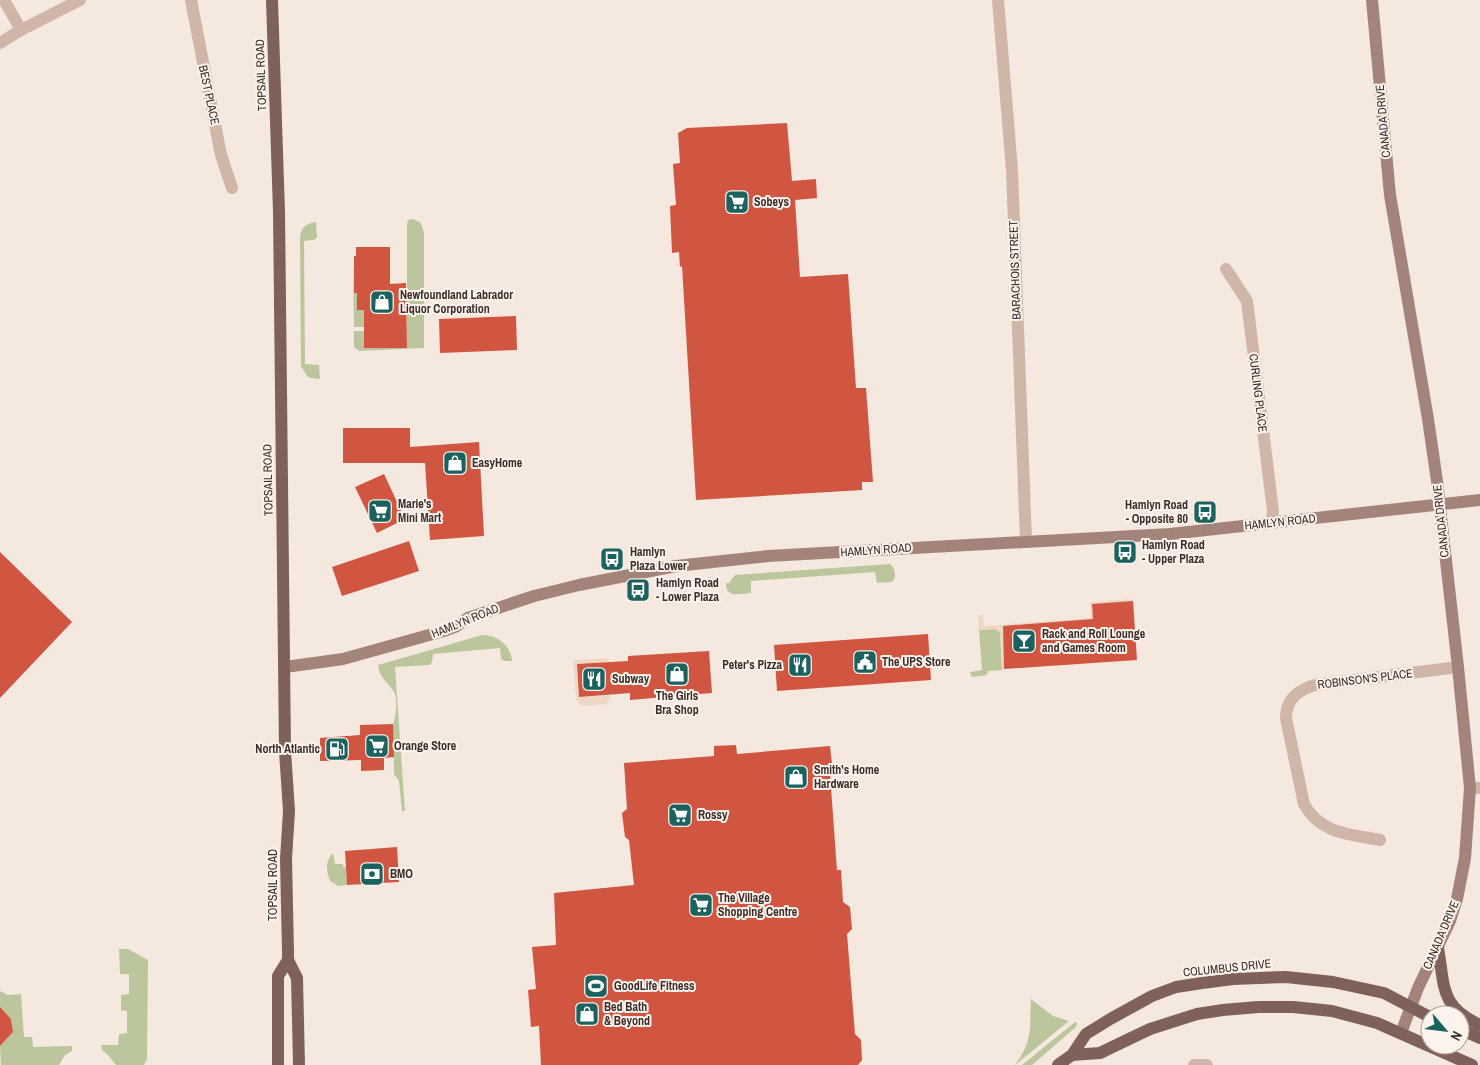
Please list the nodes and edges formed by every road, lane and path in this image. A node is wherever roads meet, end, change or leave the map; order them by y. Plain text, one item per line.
1 (4, 0) edge
2 (80, 0) edge
3 (191, 0) edge
4 (272, 0) edge
5 (998, 0) edge
6 (1372, 0) edge
7 (21, 30) junction
8 (0, 43) edge
9 (232, 188) dead end
10 (1226, 269) dead end
11 (1480, 500) edge
12 (1439, 506) junction
13 (1272, 523) junction
14 (1026, 541) junction
15 (285, 667) junction
16 (1458, 667) junction
17 (1475, 788) edge
18 (1380, 840) dead end
19 (1438, 948) junction
20 (288, 960) junction
21 (1411, 1006) junction
22 (1420, 1011) edge
23 (1480, 1025) edge
24 (1401, 1034) junction
25 (1072, 1055) junction
26 (278, 1065) edge
27 (299, 1065) edge
28 (1058, 1065) edge
29 (1194, 1065) edge
30 (1208, 1065) edge
31 (1472, 1065) edge

1 - 7 street
2 - 7 street
3 - 9 street, BEST PLACE
4 - 15 main road, TOPSAIL ROAD
5 - 14 street, BARACHOIS STREET
6 - 12 street, CANADA DRIVE
7 - 8 street
10 - 13 street, CURLING PLACE
11 - 12 street, HAMLYN ROAD
12 - 13 street, HAMLYN ROAD
12 - 16 street, CANADA DRIVE
13 - 14 street, HAMLYN ROAD
14 - 15 street, HAMLYN ROAD
15 - 20 main road, TOPSAIL ROAD
16 - 17 street, CANADA DRIVE
16 - 18 street, ROBINSON'S PLACE
17 - 19 street, CANADA DRIVE
19 - 21 street, CANADA DRIVE
19 - 23 main road
20 - 26 main road, TOPSAIL ROAD
20 - 27 main road, TOPSAIL ROAD
21 - 22 main road, COLUMBUS DRIVE
21 - 24 street, CANADA DRIVE
21 - 25 main road, COLUMBUS DRIVE
24 - 25 main road
24 - 31 main road
25 - 28 main road, COLUMBUS DRIVE
29 - 30 street

